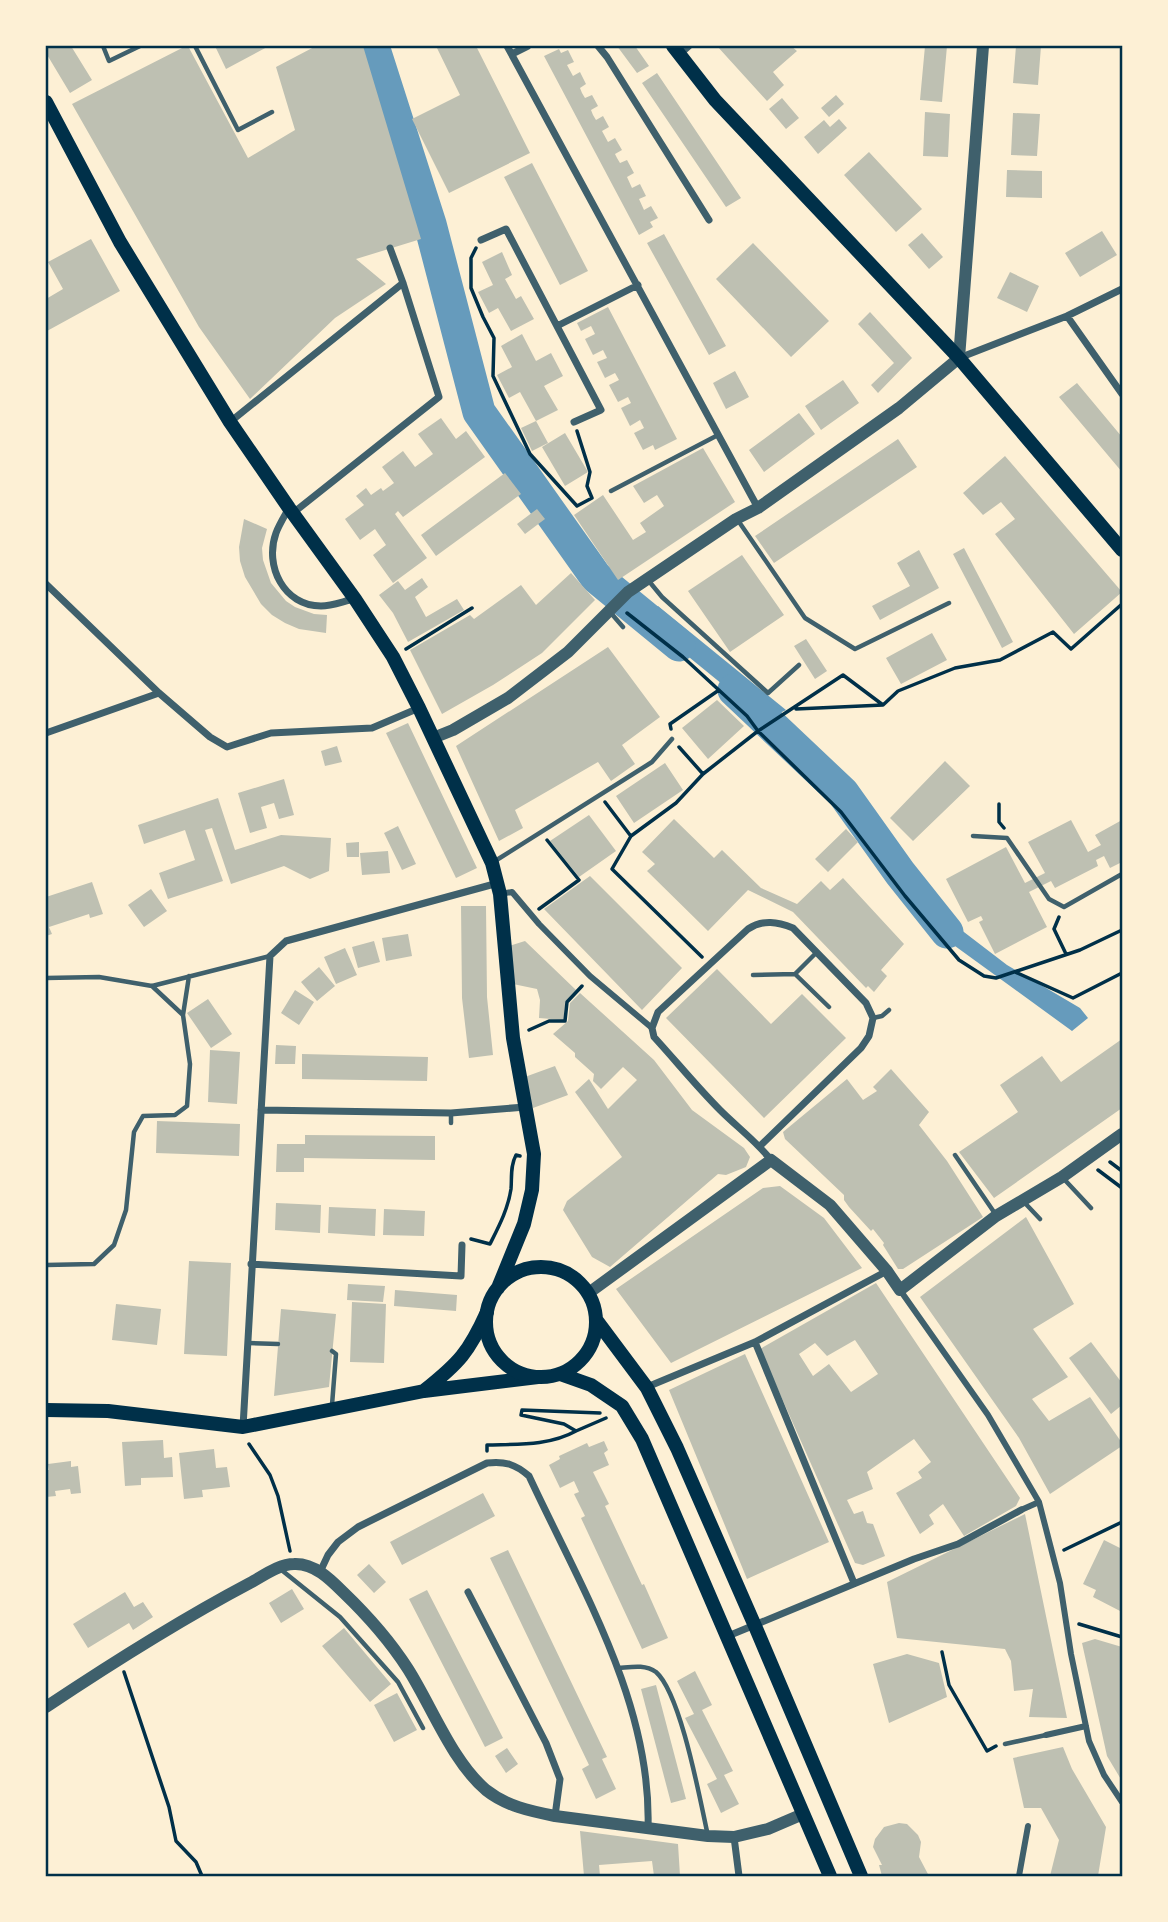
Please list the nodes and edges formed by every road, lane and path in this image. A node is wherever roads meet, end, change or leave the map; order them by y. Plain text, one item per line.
1 (103, 46) edge
2 (140, 46) edge
3 (195, 46) edge
4 (507, 46) edge
5 (528, 46) edge
6 (598, 46) edge
7 (983, 46) edge
8 (681, 48) edge
9 (512, 54) junction
10 (46, 102) edge
11 (272, 112) dead end
12 (709, 220) dead end
13 (481, 240) joint
14 (390, 248) dead end
15 (403, 284) junction
16 (638, 285) junction
17 (1122, 289) edge
18 (1067, 316) junction
19 (557, 326) junction
20 (959, 358) junction
21 (1122, 394) edge
22 (230, 422) junction
23 (574, 422) joint
24 (718, 435) junction
25 (611, 491) dead end
26 (758, 508) junction
27 (291, 511) junction
28 (736, 519) junction
29 (1122, 550) edge
30 (648, 580) junction
31 (46, 584) edge
32 (355, 599) junction
33 (949, 603) dead end
34 (1122, 604) edge
35 (612, 606) junction
36 (472, 608) dead end
37 (623, 627) dead end
38 (393, 657) junction
39 (799, 665) dead end
40 (719, 690) junction
41 (159, 693) junction
42 (883, 705) junction
43 (419, 708) junction
44 (793, 709) junction
45 (758, 731) junction
46 (46, 733) edge
47 (433, 738) junction
48 (672, 739) junction
49 (703, 774) junction
50 (600, 795) junction
51 (541, 833) junction
52 (631, 836) junction
53 (973, 836) dead end
54 (492, 863) junction
55 (1122, 874) edge
56 (499, 888) junction
57 (1064, 907) junction
58 (532, 915) junction
59 (1122, 930) edge
60 (816, 953) junction
61 (1066, 954) junction
62 (270, 956) junction
63 (709, 963) junction
64 (1013, 971) junction
65 (1122, 973) edge
66 (795, 974) junction
67 (753, 975) dead end
68 (189, 976) junction
69 (590, 976) junction
70 (46, 978) edge
71 (152, 986) junction
72 (829, 1007) dead end
73 (889, 1010) dead end
74 (183, 1015) junction
75 (873, 1018) junction
76 (652, 1028) junction
77 (513, 1038) junction
78 (525, 1107) junction
79 (261, 1110) junction
80 (451, 1113) junction
81 (451, 1123) dead end
82 (1122, 1134) edge
83 (760, 1146) junction
84 (955, 1155) dead end
85 (521, 1156) dead end
86 (771, 1160) junction
87 (1084, 1161) junction
88 (1062, 1177) junction
89 (1122, 1188) edge
90 (1023, 1200) junction
91 (1091, 1208) dead end
92 (996, 1216) junction
93 (1040, 1219) dead end
94 (490, 1244) dead end
95 (462, 1245) dead end
96 (251, 1264) junction
97 (46, 1265) edge
98 (887, 1270) junction
99 (498, 1288) junction
100 (900, 1290) junction
101 (590, 1292) junction
102 (487, 1312) junction
103 (597, 1321) junction
104 (755, 1342) junction
105 (247, 1343) junction
106 (278, 1344) dead end
107 (332, 1351) dead end
108 (560, 1374) junction
109 (538, 1377) junction
110 (647, 1388) junction
111 (424, 1391) junction
112 (46, 1410) edge
113 (332, 1410) junction
114 (600, 1413) dead end
115 (606, 1418) dead end
116 (243, 1427) junction
117 (576, 1431) junction
118 (249, 1444) dead end
119 (487, 1463) junction
120 (1040, 1502) junction
121 (1021, 1510) joint
122 (1122, 1522) edge
123 (1053, 1555) junction
124 (292, 1563) junction
125 (278, 1568) junction
126 (320, 1572) junction
127 (854, 1583) junction
128 (468, 1592) dead end
129 (1067, 1621) junction
130 (755, 1626) junction
131 (728, 1636) junction
132 (1122, 1637) edge
133 (942, 1652) dead end
134 (120, 1660) junction
135 (619, 1668) junction
136 (46, 1707) edge
137 (1086, 1726) junction
138 (423, 1728) dead end
139 (1046, 1735) joint
140 (1005, 1744) joint
141 (1122, 1802) edge
142 (803, 1814) junction
143 (555, 1816) junction
144 (1028, 1826) dead end
145 (648, 1828) junction
146 (708, 1836) junction
147 (734, 1837) junction
148 (202, 1877) edge
149 (739, 1877) edge
150 (830, 1877) edge
151 (861, 1877) edge
152 (1019, 1877) edge

1 - 2 lane
3 - 11 lane
4 - 9 street
5 - 9 street
6 - 12 street
7 - 20 street
8 - 20 main road
9 - 16 street
10 - 22 main road
13 - 19 street
13 - 23 path
14 - 15 street
15 - 22 street
15 - 27 street
16 - 19 street
16 - 24 street
17 - 18 street
18 - 20 street
18 - 21 street
19 - 23 street
20 - 26 street
20 - 29 main road
22 - 27 main road
24 - 25 lane
24 - 26 street
26 - 28 street
27 - 32 main road
27 - 32 street
28 - 30 street
28 - 33 lane
30 - 35 street
30 - 39 lane
31 - 41 street
32 - 38 main road
34 - 42 path
35 - 37 lane
35 - 40 path
35 - 47 street
36 - 38 path
38 - 43 main road
40 - 45 path
40 - 48 path
41 - 43 street
41 - 46 street
42 - 44 path
42 - 44 path
43 - 47 main road
44 - 45 path
45 - 49 path
45 - 64 path
47 - 54 main road
48 - 49 path
48 - 50 lane
49 - 52 path
50 - 51 lane
50 - 52 path
51 - 54 lane
51 - 58 path
52 - 63 path
53 - 57 lane
54 - 56 main road
55 - 57 lane
56 - 58 street
56 - 62 street
56 - 77 main road
57 - 61 path
58 - 69 street
59 - 61 path
60 - 63 street
60 - 66 lane
60 - 75 street
61 - 64 path
62 - 68 lane
62 - 79 street
63 - 76 street
64 - 65 path
66 - 67 lane
66 - 72 lane
68 - 71 lane
68 - 74 lane
69 - 76 street
69 - 77 path
70 - 71 lane
71 - 74 lane
73 - 75 lane
74 - 97 lane
75 - 83 street
76 - 83 street
77 - 78 main road
78 - 80 street
78 - 99 main road
79 - 80 street
79 - 96 street
80 - 81 lane
82 - 87 street
83 - 86 street
84 - 92 lane
85 - 94 path
86 - 98 street
86 - 101 street
87 - 88 street
87 - 89 path
88 - 90 street
88 - 91 lane
90 - 92 street
90 - 93 lane
92 - 100 street
95 - 96 street
96 - 105 street
98 - 100 street
98 - 104 street
99 - 101 main road
99 - 102 main road
100 - 120 street
101 - 103 main road
102 - 109 main road
102 - 111 main road
103 - 108 main road
103 - 110 main road
104 - 110 street
104 - 127 street
105 - 106 lane
105 - 116 street
107 - 113 lane
108 - 109 main road
108 - 131 main road
109 - 111 main road
110 - 130 main road
111 - 113 main road
112 - 116 main road
113 - 116 main road
114 - 117 path
115 - 117 path
117 - 119 path
118 - 124 path
119 - 126 street
119 - 135 street
120 - 121 street
120 - 123 street
121 - 127 street
122 - 123 path
123 - 129 street
124 - 125 street
124 - 126 street
125 - 134 street
125 - 138 lane
126 - 143 street
127 - 130 street
128 - 143 street
129 - 132 path
129 - 137 street
130 - 131 street
130 - 151 main road
131 - 142 main road
133 - 140 path
134 - 136 street
134 - 148 path
135 - 145 street
135 - 146 lane
137 - 139 street
137 - 141 street
139 - 140 lane
142 - 147 street
142 - 150 main road
143 - 145 street
144 - 152 street
145 - 146 street
146 - 147 street
147 - 149 street

